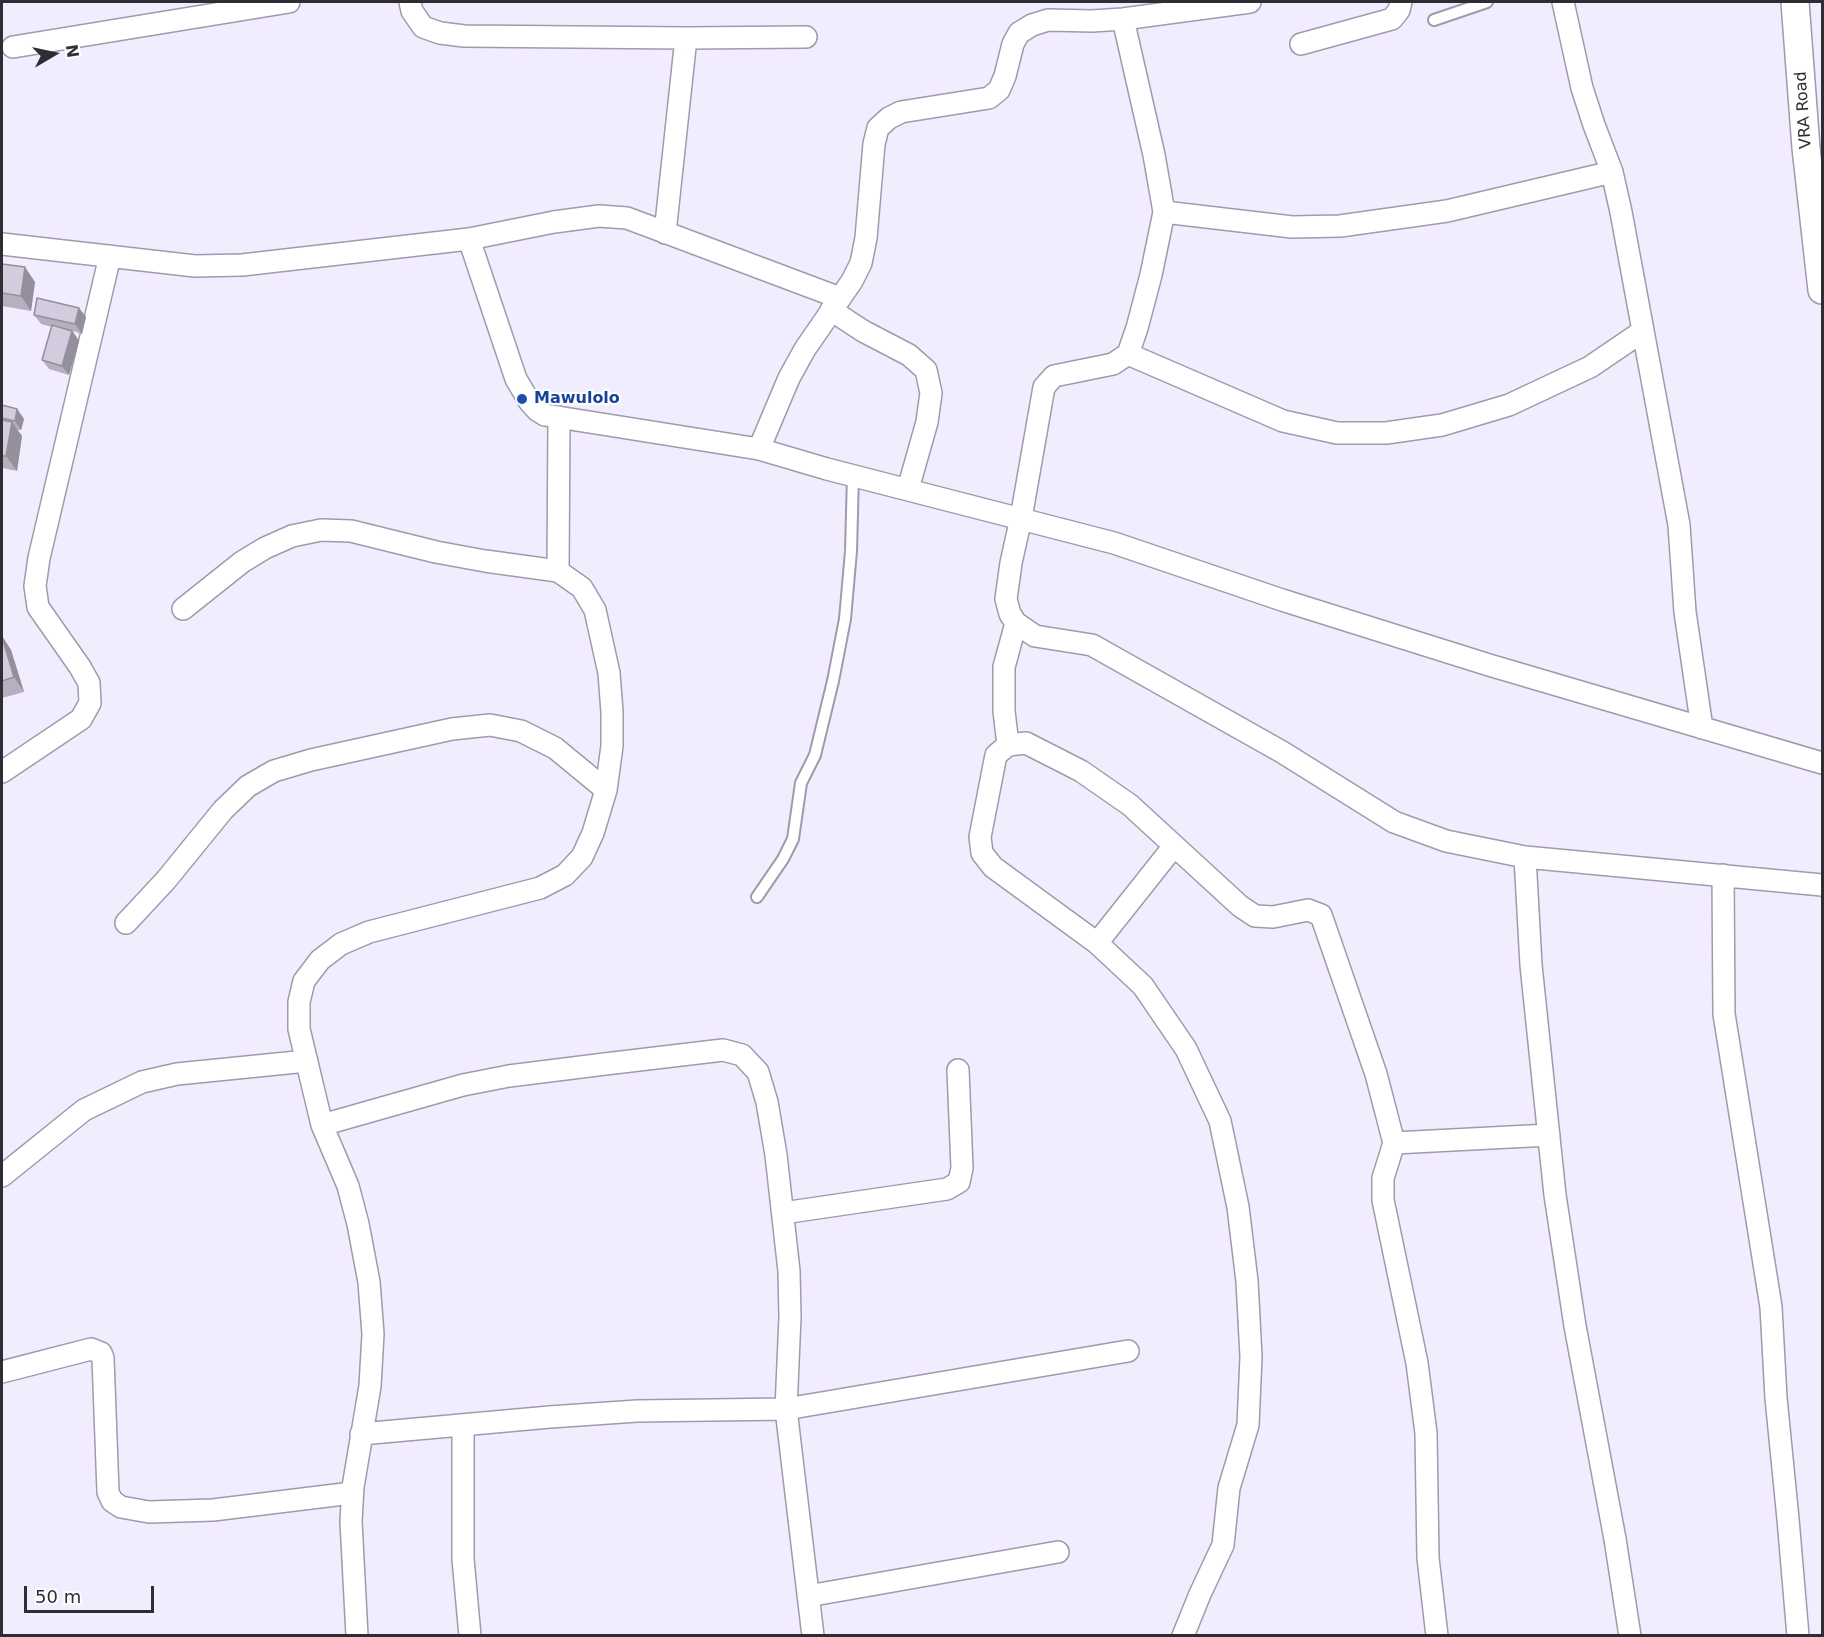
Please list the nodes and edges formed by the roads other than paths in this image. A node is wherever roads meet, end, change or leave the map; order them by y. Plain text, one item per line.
1 (289, 2) edge
2 (410, 2) edge
3 (1250, 2) edge
4 (1401, 2) edge
5 (1487, 2) edge
6 (1563, 2) edge
7 (1795, 2) edge
8 (1123, 19) junction
9 (1434, 20) dead end
10 (806, 36) dead end
11 (686, 38) junction
12 (1301, 44) dead end
13 (13, 47) dead end
14 (1814, 147) edge
15 (1612, 172) junction
16 (1164, 212) junction
17 (665, 233) junction
18 (469, 239) junction
19 (2, 244) edge
20 (110, 256) junction
21 (1822, 290) edge
22 (835, 304) junction
23 (1643, 330) junction
24 (1128, 354) junction
25 (560, 417) junction
26 (759, 449) junction
27 (853, 475) junction
28 (908, 489) junction
29 (1021, 518) junction
30 (558, 571) junction
31 (183, 609) dead end
32 (1016, 623) junction
33 (1702, 728) junction
34 (1008, 744) junction
35 (1822, 763) edge
36 (2, 772) edge
37 (606, 790) junction
38 (1174, 846) junction
39 (1525, 857) junction
40 (1724, 875) junction
41 (1822, 885) edge
42 (757, 897) dead end
43 (126, 923) dead end
44 (1097, 944) junction
45 (307, 1061) junction
46 (958, 1070) dead end
47 (322, 1125) junction
48 (1549, 1135) junction
49 (1394, 1143) junction
50 (2, 1176) edge
51 (783, 1213) junction
52 (1128, 1351) dead end
53 (2, 1372) edge
54 (786, 1409) junction
55 (463, 1425) junction
56 (361, 1434) junction
57 (352, 1493) junction
58 (1058, 1552) dead end
59 (808, 1596) junction
60 (357, 1635) edge
61 (470, 1635) edge
62 (813, 1635) edge
63 (1183, 1635) edge
64 (1437, 1635) edge
65 (1630, 1635) edge
66 (1798, 1635) edge

1 - 13 street
2 - 11 street
3 - 8 street
4 - 12 street
5 - 9 lane
6 - 15 street
7 - 14 street, VRA Road
8 - 16 street
8 - 22 street
10 - 11 street
11 - 17 street
14 - 21 street, VRA Road
15 - 16 street
15 - 23 street
16 - 24 street
17 - 18 street
17 - 22 street
18 - 20 street
18 - 25 street
19 - 20 street
20 - 36 street
22 - 26 street
22 - 28 street
23 - 24 street
23 - 33 street
24 - 29 street
25 - 26 street
25 - 30 street
26 - 27 street
27 - 28 street
27 - 42 lane
28 - 29 street
29 - 32 street
29 - 33 street
30 - 31 street
30 - 37 street
32 - 34 street
32 - 39 street
33 - 35 street
34 - 38 street
34 - 44 street
37 - 43 street
37 - 45 street
38 - 44 street
38 - 49 street
39 - 40 street
39 - 48 street
40 - 41 street
40 - 66 street
44 - 63 street
45 - 47 street
45 - 50 street
46 - 51 street
47 - 51 street
47 - 56 street
48 - 49 street
48 - 65 street
49 - 64 street
51 - 54 street
52 - 54 street
53 - 57 street
54 - 55 street
54 - 59 street
55 - 56 street
55 - 61 street
56 - 57 street
57 - 60 street
58 - 59 street
59 - 62 street

